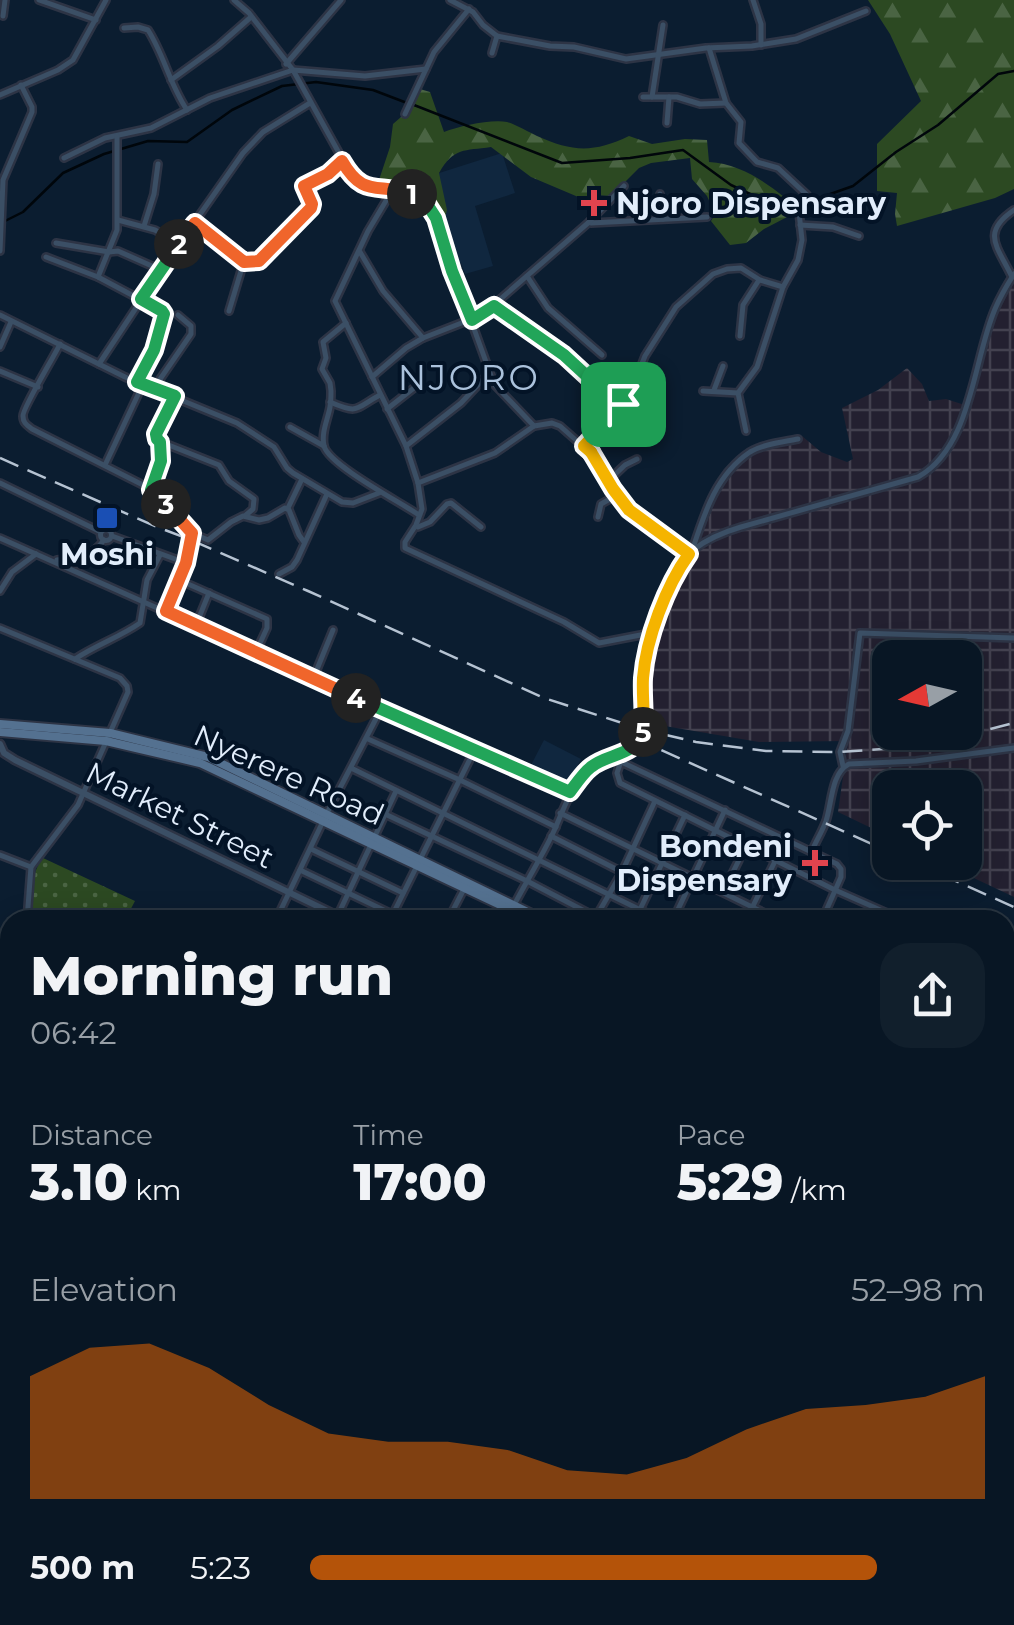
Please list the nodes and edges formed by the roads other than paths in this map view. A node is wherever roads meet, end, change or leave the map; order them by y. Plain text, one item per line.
1 (5, 0) edge
2 (38, 0) edge
3 (106, 0) edge
4 (234, 0) edge
5 (246, 0) edge
6 (342, 0) edge
7 (450, 0) edge
8 (753, 0) edge
9 (469, 9) junction
10 (866, 11) dead end
11 (250, 15) junction
12 (3, 16) dead end
13 (96, 20) junction
14 (663, 24) dead end
15 (124, 28) dead end
16 (497, 36) junction
17 (761, 45) junction
18 (708, 48) junction
19 (492, 53) dead end
20 (660, 54) junction
21 (286, 64) junction
22 (293, 70) junction
23 (426, 70) junction
24 (170, 80) junction
25 (21, 85) junction
26 (0, 95) edge
27 (652, 97) junction
28 (670, 97) junction
29 (644, 98) dead end
30 (310, 103) junction
31 (726, 103) junction
32 (186, 110) junction
33 (405, 114) dead end
34 (667, 123) dead end
35 (117, 136) junction
36 (64, 158) dead end
37 (342, 161) junction
38 (158, 164) dead end
39 (2, 182) edge
40 (624, 186) dead end
41 (393, 189) junction
42 (660, 194) dead end
43 (1014, 210) edge
44 (707, 217) dead end
45 (662, 219) junction
46 (118, 220) junction
47 (195, 223) junction
48 (588, 223) junction
49 (800, 225) junction
50 (144, 226) junction
51 (858, 236) dead end
52 (56, 243) dead end
53 (179, 244) junction
54 (0, 251) edge
55 (109, 252) junction
56 (360, 252) junction
57 (46, 257) dead end
58 (244, 262) junction
59 (160, 270) junction
60 (527, 276) junction
61 (1013, 276) edge
62 (98, 277) junction
63 (760, 280) junction
64 (784, 287) junction
65 (141, 299) junction
66 (494, 306) junction
67 (229, 311) dead end
68 (0, 315) edge
69 (178, 315) dead end
70 (472, 320) junction
71 (11, 322) junction
72 (346, 324) junction
73 (740, 336) dead end
74 (423, 338) junction
75 (60, 344) junction
76 (0, 347) edge
77 (602, 355) dead end
78 (99, 364) junction
79 (723, 366) dead end
80 (0, 371) edge
81 (489, 373) junction
82 (372, 377) junction
83 (140, 383) junction
84 (419, 384) dead end
85 (38, 387) junction
86 (154, 388) junction
87 (714, 390) junction
88 (703, 391) dead end
89 (738, 393) junction
90 (380, 395) junction
91 (175, 396) junction
92 (330, 402) junction
93 (623, 404) junction
94 (387, 409) junction
95 (534, 426) junction
96 (290, 427) dead end
97 (746, 431) dead end
98 (798, 438) dead end
99 (160, 442) junction
100 (324, 446) junction
101 (406, 446) junction
102 (584, 446) junction
103 (637, 459) dead end
104 (106, 465) junction
105 (302, 479) junction
106 (608, 481) junction
107 (0, 483) edge
108 (418, 483) junction
109 (151, 490) junction
110 (379, 493) junction
111 (326, 494) junction
112 (617, 495) junction
113 (288, 508) junction
114 (243, 516) junction
115 (420, 516) junction
116 (598, 517) dead end
117 (482, 527) dead end
118 (415, 528) junction
119 (101, 532) junction
120 (192, 533) junction
121 (112, 536) junction
122 (0, 538) edge
123 (104, 540) junction
124 (304, 542) junction
125 (21, 548) junction
126 (691, 553) junction
127 (36, 554) junction
128 (160, 555) junction
129 (54, 560) junction
130 (186, 563) junction
131 (17, 568) junction
132 (280, 574) dead end
133 (178, 580) junction
134 (0, 591) edge
135 (209, 594) junction
136 (144, 602) junction
137 (166, 611) junction
138 (196, 625) junction
139 (0, 628) edge
140 (333, 630) dead end
141 (652, 633) junction
142 (1014, 638) edge
143 (256, 652) junction
144 (75, 659) junction
145 (313, 678) junction
146 (381, 709) junction
147 (0, 724) edge
148 (0, 732) edge
149 (108, 737) junction
150 (367, 739) junction
151 (0, 744) edge
152 (1014, 748) edge
153 (474, 750) junction
154 (613, 758) junction
155 (621, 762) junction
156 (843, 766) junction
157 (351, 768) junction
158 (460, 780) junction
159 (396, 791) junction
160 (570, 792) junction
161 (84, 794) junction
162 (655, 801) junction
163 (726, 810) junction
164 (560, 812) junction
165 (385, 814) junction
166 (443, 814) junction
167 (685, 815) junction
168 (325, 818) junction
169 (556, 827) junction
170 (716, 829) junction
171 (432, 836) junction
172 (552, 836) junction
173 (786, 839) junction
174 (371, 840) junction
175 (311, 849) junction
176 (633, 849) junction
177 (812, 851) junction
178 (0, 855) edge
179 (538, 860) junction
180 (739, 860) dead end
181 (776, 861) junction
182 (419, 862) junction
183 (663, 864) junction
184 (31, 867) junction
185 (300, 870) junction
186 (358, 871) junction
187 (622, 872) junction
188 (695, 878) junction
189 (527, 881) junction
190 (466, 884) junction
191 (836, 890) junction
192 (289, 892) junction
193 (723, 892) junction
194 (347, 893) junction
195 (403, 893) junction
196 (609, 896) junction
197 (753, 907) junction
198 (513, 908) junction
199 (29, 910) edge
200 (281, 910) edge
201 (326, 910) edge
202 (344, 910) edge
203 (378, 910) edge
204 (394, 910) edge
205 (453, 910) edge
206 (516, 910) edge
207 (580, 910) edge
208 (600, 910) edge
209 (640, 910) joint
210 (678, 910) edge
211 (751, 910) edge
212 (759, 910) edge
213 (827, 910) edge
214 (879, 910) edge

1 - 12 street
2 - 13 street
3 - 13 street
4 - 11 street
5 - 11 street
6 - 21 street
7 - 9 street
8 - 17 street
9 - 16 street
9 - 23 street
10 - 17 street
11 - 21 street
11 - 24 street
13 - 25 street
14 - 20 street
15 - 24 street
16 - 19 street
16 - 20 street
17 - 18 street
18 - 20 street
18 - 31 street
20 - 27 street
21 - 22 street
22 - 23 street
22 - 30 street
22 - 32 street
23 - 33 street
24 - 32 street
25 - 26 street
25 - 39 street
27 - 28 street
27 - 29 street
28 - 31 street
28 - 34 street
30 - 37 street
30 - 47 street
31 - 49 street
32 - 35 street
35 - 36 street
35 - 46 street
37 - 41 street
37 - 58 street
38 - 50 street
39 - 54 street
40 - 48 street
41 - 56 street
41 - 70 street
42 - 45 street
43 - 61 street
44 - 45 street
45 - 48 street
46 - 50 street
46 - 55 street
47 - 53 street
47 - 58 street
48 - 60 street
49 - 51 street
49 - 64 street
50 - 53 street
52 - 55 street
53 - 59 street
55 - 59 street
55 - 62 street
56 - 72 street
56 - 74 street
57 - 62 street
58 - 67 street
59 - 65 street
60 - 66 street
60 - 77 street
61 - 126 street
62 - 65 street
63 - 64 street
63 - 73 street
63 - 93 street
64 - 89 street
65 - 78 street
65 - 83 street
66 - 70 street
66 - 93 street
68 - 71 street
69 - 86 street
70 - 74 street
70 - 81 street
71 - 75 street
71 - 76 street
72 - 82 street
72 - 92 street
74 - 82 street
75 - 78 street
75 - 85 street
78 - 83 street
79 - 87 street
80 - 85 street
81 - 95 street
81 - 101 street
82 - 90 street
83 - 86 street
83 - 104 street
84 - 94 street
85 - 104 street
86 - 91 street
87 - 88 street
87 - 89 street
89 - 97 street
90 - 92 street
90 - 94 street
91 - 99 street
91 - 105 street
92 - 100 street
93 - 102 street
94 - 101 street
95 - 102 street
95 - 108 street
96 - 100 street
98 - 126 street
99 - 109 street
99 - 114 street
100 - 110 street
101 - 108 street
102 - 106 street
103 - 106 street
104 - 109 street
105 - 111 street
105 - 113 street
106 - 112 street
107 - 119 street
108 - 115 street
109 - 120 street
110 - 111 street
110 - 115 street
111 - 124 street
112 - 116 street
112 - 126 street
113 - 114 street
113 - 124 street
114 - 120 street
115 - 118 street
117 - 118 street
118 - 141 street
119 - 121 street
119 - 123 street
120 - 130 street
121 - 123 street
121 - 128 street
122 - 125 street
123 - 129 street
124 - 132 street
125 - 127 street
125 - 131 street
126 - 141 street
127 - 129 street
127 - 131 street
128 - 130 street
128 - 136 street
129 - 136 street
130 - 133 street
131 - 134 street
133 - 135 street
133 - 137 street
135 - 138 street
135 - 143 street
136 - 137 street
136 - 144 street
137 - 138 street
138 - 143 street
139 - 144 street
140 - 145 street
141 - 154 street
142 - 156 street
143 - 145 street
144 - 149 street
145 - 146 street
146 - 150 street
146 - 153 street
147 - 149 main road, Nyerere Road
148 - 149 main road, Nyerere Road
149 - 161 street
149 - 168 main road, Nyerere Road
150 - 157 street
150 - 158 street
151 - 161 street, Market Street
152 - 156 street
153 - 158 street
153 - 160 street
154 - 155 street
154 - 160 street
155 - 162 street
155 - 163 street
156 - 177 street
157 - 159 street
157 - 168 street
158 - 166 street
158 - 169 street
159 - 165 street
159 - 166 street
160 - 164 street
161 - 184 street
161 - 192 street, Market Street
162 - 167 street
162 - 176 street
163 - 170 street
163 - 173 street
164 - 169 street
164 - 176 street
165 - 171 street
165 - 174 street
166 - 171 street
166 - 179 street
167 - 170 street
167 - 183 street
168 - 174 main road, Nyerere Road
168 - 175 street
169 - 172 street
170 - 181 street
170 - 188 street
171 - 182 street
171 - 189 street
172 - 179 street
172 - 187 street
173 - 177 street
173 - 181 street
174 - 182 main road, Nyerere Road
174 - 186 street
175 - 185 street
175 - 186 street
176 - 183 street
176 - 187 street
177 - 191 street
178 - 184 street
179 - 189 street
179 - 196 street
180 - 193 street
181 - 191 street
181 - 197 street
182 - 190 main road, Nyerere Road
182 - 195 street
183 - 188 street
183 - 209 street
184 - 199 street
185 - 192 street
185 - 194 street
186 - 194 street
186 - 195 street
187 - 196 street
188 - 193 street
188 - 210 street
189 - 198 street
189 - 207 street
190 - 198 main road, Nyerere Road
190 - 205 street
191 - 213 street
191 - 214 street
192 - 200 street
192 - 201 street, Market Street
193 - 197 street
194 - 202 street
194 - 203 street
195 - 204 street
196 - 208 street
196 - 209 street
197 - 211 street
197 - 212 street
198 - 206 main road, Nyerere Road

